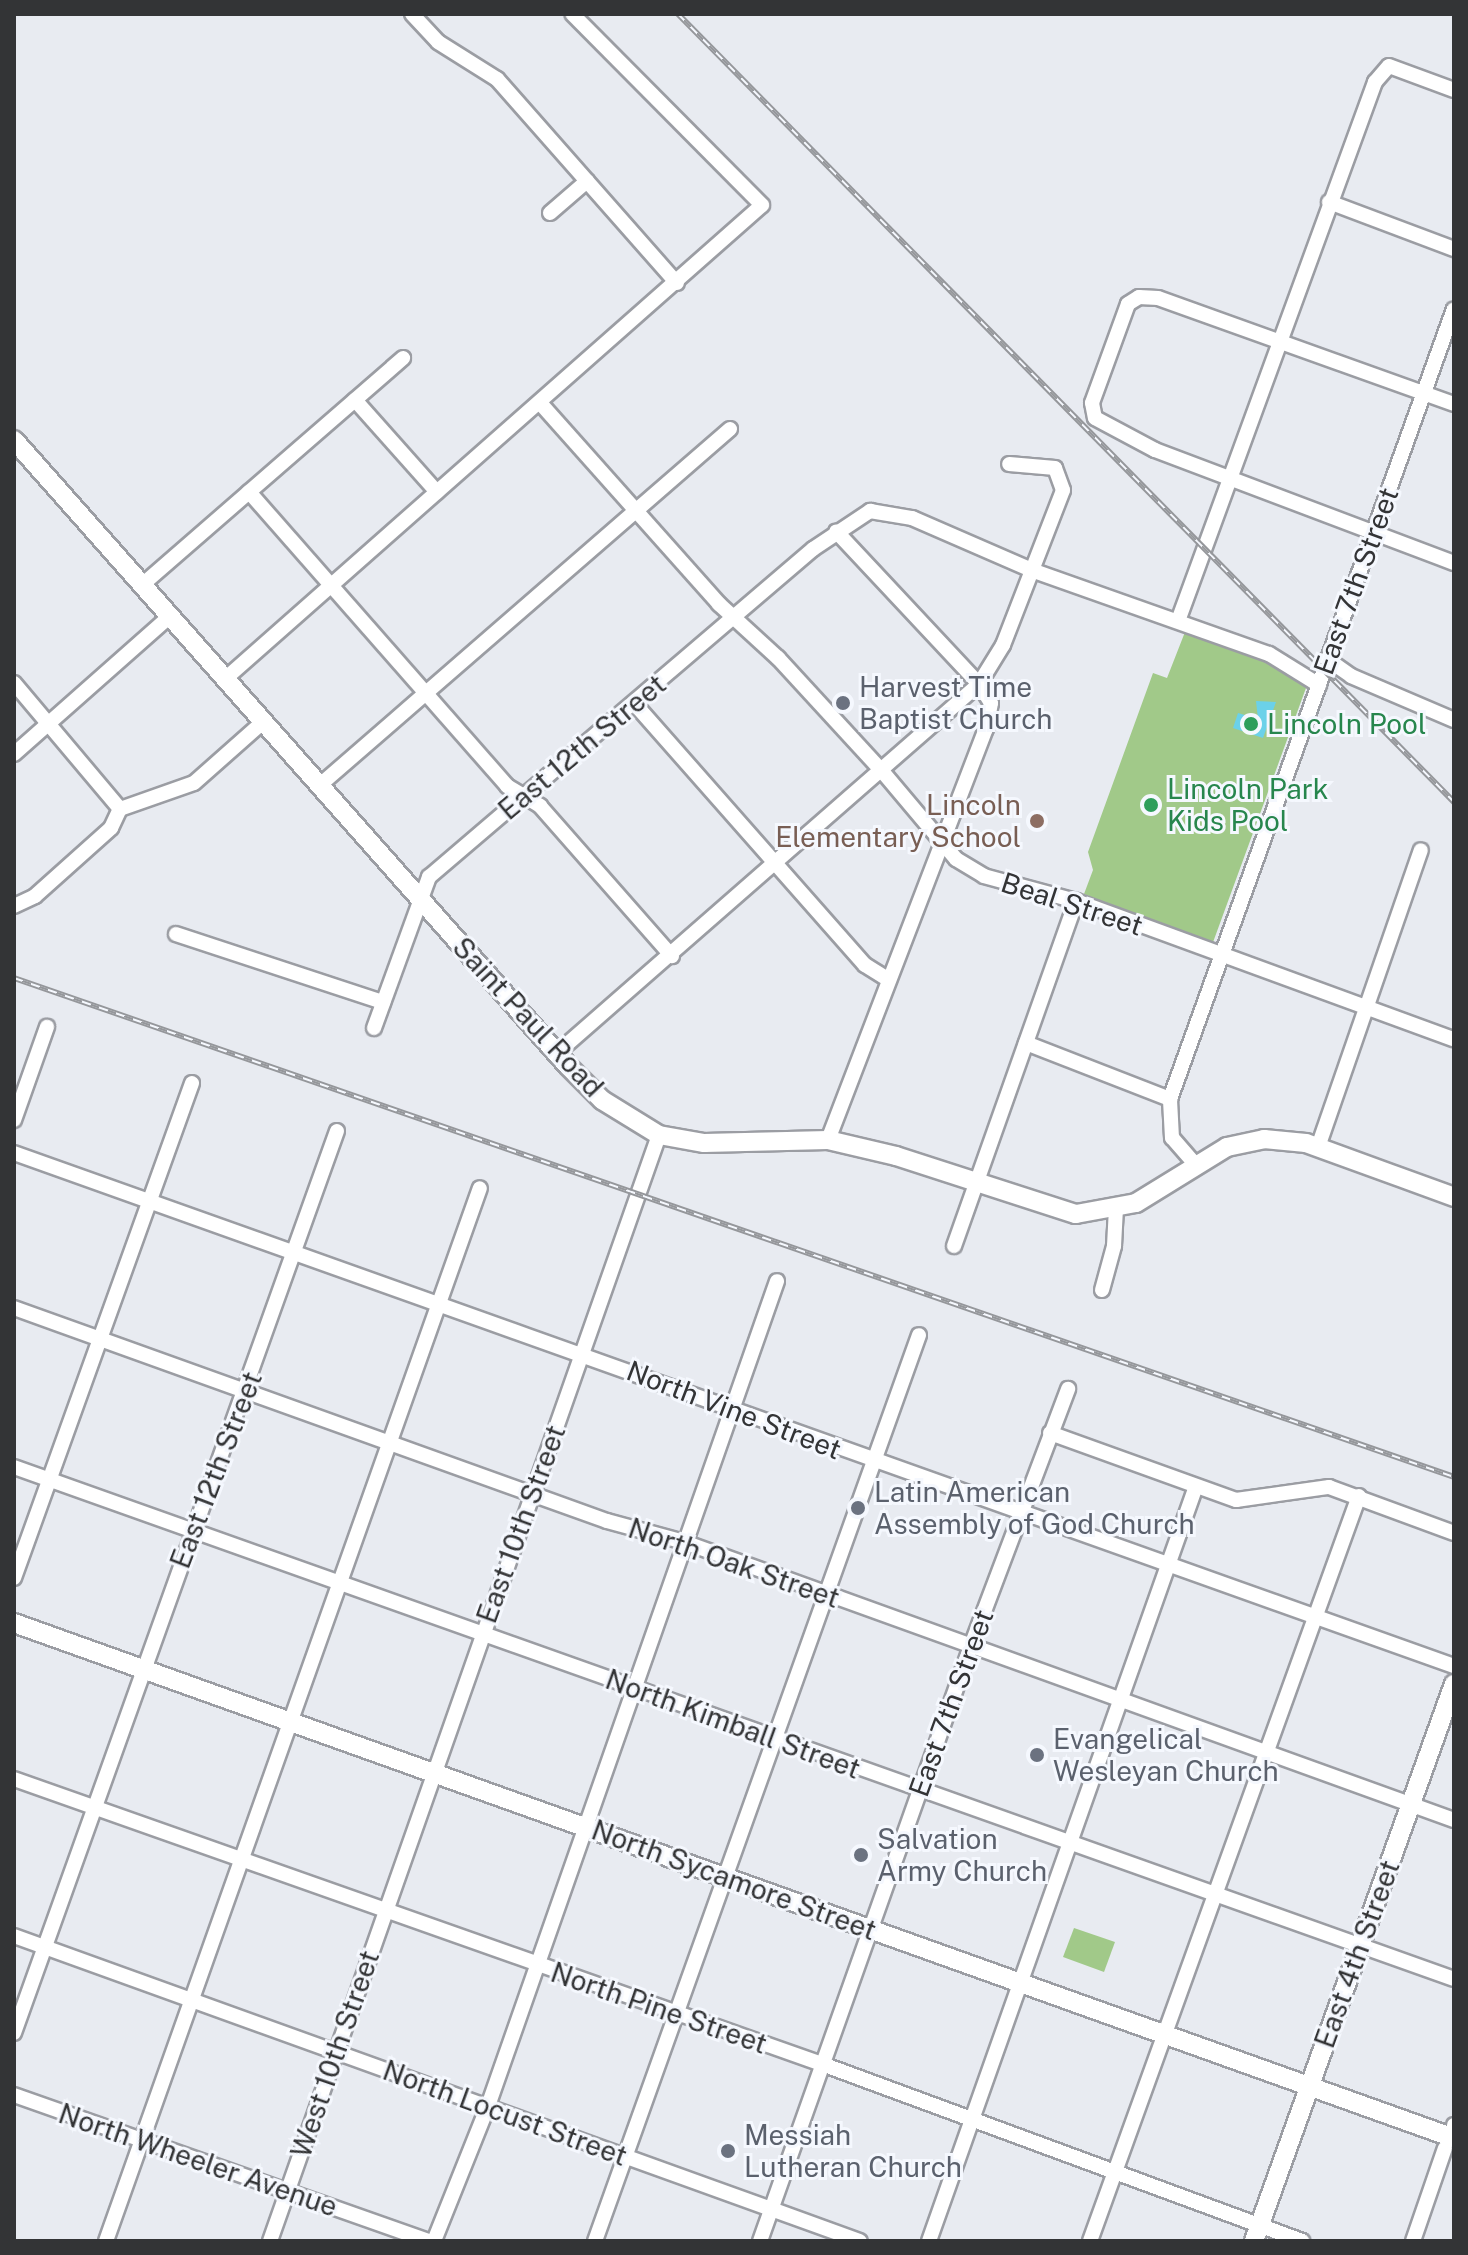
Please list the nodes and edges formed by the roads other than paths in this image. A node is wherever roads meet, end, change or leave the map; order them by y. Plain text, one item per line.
1 (412, 14) edge
2 (572, 14) edge
3 (1454, 90) edge
4 (587, 181) junction
5 (1329, 202) junction
6 (550, 213) dead end
7 (1454, 249) edge
8 (677, 283) junction
9 (1454, 309) edge
10 (1278, 340) junction
11 (403, 358) dead end
12 (1423, 393) junction
13 (355, 400) junction
14 (541, 404) junction
15 (1454, 404) edge
16 (730, 429) dead end
17 (14, 440) edge
18 (1009, 464) dead end
19 (1230, 479) junction
20 (249, 492) junction
21 (437, 492) junction
22 (637, 512) junction
23 (836, 531) junction
24 (1374, 532) junction
25 (1454, 563) edge
26 (1034, 571) junction
27 (142, 585) junction
28 (331, 585) junction
29 (170, 616) junction
30 (735, 618) junction
31 (1178, 621) junction
32 (1327, 659) junction
33 (225, 679) junction
34 (14, 683) edge
35 (979, 684) junction
36 (1319, 685) junction
37 (427, 693) junction
38 (634, 703) junction
39 (1454, 720) edge
40 (263, 722) junction
41 (48, 724) junction
42 (14, 754) edge
43 (882, 771) junction
44 (320, 785) junction
45 (523, 797) junction
46 (120, 809) junction
47 (940, 844) junction
48 (1421, 850) dead end
49 (777, 864) junction
50 (419, 898) junction
51 (1076, 901) junction
52 (14, 906) edge
53 (176, 934) dead end
54 (1222, 955) junction
55 (672, 956) junction
56 (889, 980) junction
57 (383, 1002) junction
58 (1364, 1006) junction
59 (47, 1027) dead end
60 (374, 1028) dead end
61 (1454, 1039) edge
62 (1026, 1043) junction
63 (557, 1053) junction
64 (192, 1083) dead end
65 (1170, 1099) junction
66 (14, 1120) edge
67 (337, 1131) dead end
68 (659, 1135) junction
69 (828, 1140) junction
70 (1318, 1147) junction
71 (14, 1153) edge
72 (1195, 1164) junction
73 (975, 1184) junction
74 (480, 1188) dead end
75 (1454, 1197) edge
76 (150, 1202) junction
77 (1116, 1209) junction
78 (954, 1246) dead end
79 (291, 1253) junction
80 (777, 1281) dead end
81 (1102, 1290) dead end
82 (437, 1305) junction
83 (14, 1308) edge
84 (919, 1335) dead end
85 (99, 1341) junction
86 (582, 1352) junction
87 (1068, 1389) dead end
88 (248, 1390) junction
89 (731, 1408) junction
90 (1050, 1433) junction
91 (391, 1443) junction
92 (871, 1462) junction
93 (14, 1467) edge
94 (49, 1480) junction
95 (1195, 1489) junction
96 (533, 1495) junction
97 (1359, 1496) junction
98 (1020, 1513) junction
99 (191, 1531) junction
100 (1454, 1533) edge
101 (684, 1542) junction
102 (1168, 1565) junction
103 (14, 1578) edge
104 (340, 1584) junction
105 (826, 1593) junction
106 (1315, 1618) junction
107 (14, 1623) edge
108 (480, 1634) junction
109 (971, 1646) junction
110 (1454, 1666) edge
111 (143, 1671) junction
112 (1454, 1684) edge
113 (632, 1688) junction
114 (1120, 1699) junction
115 (290, 1725) junction
116 (776, 1739) junction
117 (1266, 1752) junction
118 (434, 1775) junction
119 (14, 1779) edge
120 (919, 1791) junction
121 (1410, 1805) junction
122 (94, 1808) junction
123 (1454, 1820) edge
124 (584, 1826) junction
125 (1069, 1844) junction
126 (241, 1861) junction
127 (728, 1877) junction
128 (1214, 1897) junction
129 (385, 1913) junction
130 (870, 1929) junction
131 (14, 1936) edge
132 (1360, 1947) junction
133 (44, 1948) junction
134 (534, 1965) junction
135 (1454, 1979) edge
136 (1020, 1982) junction
137 (192, 2001) junction
138 (678, 2014) junction
139 (14, 2033) edge
140 (1165, 2033) junction
141 (335, 2052) junction
142 (822, 2064) junction
143 (1311, 2085) junction
144 (14, 2095) edge
145 (488, 2106) junction
146 (972, 2120) junction
147 (141, 2141) junction
148 (1450, 2143) edge
149 (626, 2157) junction
150 (1116, 2171) junction
151 (287, 2192) junction
152 (771, 2210) junction
153 (1257, 2233) edge
154 (106, 2241) edge
155 (270, 2241) edge
156 (428, 2241) edge
157 (434, 2241) edge
158 (595, 2241) edge
159 (760, 2241) edge
160 (860, 2241) edge
161 (929, 2241) edge
162 (1090, 2241) edge
163 (1302, 2241) edge
164 (1413, 2241) edge

1 - 4 street
2 - 8 street
3 - 5 street
4 - 6 street
4 - 8 street
5 - 7 street
5 - 10 street
8 - 14 street
9 - 12 street, East 7th Street
10 - 12 street
10 - 19 street
10 - 19 street
11 - 13 street
12 - 15 street
12 - 24 street, East 7th Street
13 - 20 street
13 - 21 street
14 - 21 street
14 - 22 street, Beal Street
16 - 22 street
17 - 27 main road, Saint Paul Road
18 - 26 street
19 - 24 street
19 - 31 street
20 - 27 street
20 - 28 street
21 - 28 street
22 - 30 street, Beal Street
22 - 37 street
23 - 26 street, East 12th Street
23 - 30 street, East 12th Street
23 - 35 street
24 - 25 street
24 - 32 street, East 7th Street
26 - 31 street
26 - 35 street
27 - 29 main road, Saint Paul Road
28 - 33 street
28 - 37 street
29 - 33 main road, Saint Paul Road
29 - 41 street
30 - 38 street, East 12th Street
30 - 43 street, Beal Street
31 - 36 street
32 - 36 street, East 7th Street
32 - 39 street
33 - 40 main road, Saint Paul Road
34 - 41 street
35 - 43 street
35 - 47 street
36 - 54 street, East 7th Street
37 - 44 street
37 - 45 street
38 - 45 street, East 12th Street
38 - 49 street
40 - 44 main road, Saint Paul Road
40 - 46 street
41 - 42 street
41 - 46 street
43 - 47 street, Beal Street
43 - 49 street
44 - 50 main road, Saint Paul Road
45 - 50 street, East 12th Street
45 - 55 street
46 - 52 street
47 - 51 street, Beal Street
47 - 56 street
48 - 58 street
49 - 55 street
49 - 56 street
50 - 57 street, East 12th Street
50 - 63 main road, Saint Paul Road
51 - 54 street, Beal Street
51 - 62 street
53 - 57 street
54 - 58 street, Beal Street
54 - 65 street, East 7th Street
55 - 63 street
56 - 69 street
57 - 60 street, East 12th Street
58 - 61 street, Beal Street
58 - 70 street
59 - 66 street
62 - 65 street
62 - 73 street
63 - 68 main road, Saint Paul Road
64 - 76 street
65 - 72 street, East 7th Street
67 - 79 street, East 12th Street
68 - 69 main road, Saint Paul Road
68 - 86 street, East 10th Street
69 - 73 main road, Saint Paul Road
70 - 72 main road, Saint Paul Road
70 - 75 main road, Saint Paul Road
71 - 76 street, North Vine Street
72 - 77 main road, Saint Paul Road
73 - 77 main road, Saint Paul Road
73 - 78 street
74 - 82 street
76 - 79 street, North Vine Street
76 - 85 street
77 - 81 street
79 - 82 street, North Vine Street
79 - 88 street, East 12th Street
80 - 89 street
82 - 86 street, North Vine Street
82 - 91 street
83 - 85 street, North Oak Street
84 - 92 street
85 - 88 street, North Oak Street
85 - 94 street
86 - 89 street, North Vine Street
86 - 96 street, East 10th Street
87 - 90 street, East 7th Street
88 - 91 street, North Oak Street
88 - 99 street, East 12th Street
89 - 92 street, North Vine Street
89 - 101 street
90 - 95 street
90 - 98 street, East 7th Street
91 - 96 street, North Oak Street
91 - 104 street
92 - 98 street, North Vine Street
92 - 105 street
93 - 94 street, North Kimball Street
94 - 99 street, North Kimball Street
94 - 103 street
95 - 97 street
95 - 102 street
96 - 101 street, North Oak Street
96 - 108 street, East 10th Street
97 - 100 street
97 - 106 street
98 - 102 street, North Vine Street
98 - 109 street, East 7th Street
99 - 104 street, North Kimball Street
99 - 111 street, East 12th Street
101 - 105 street, North Oak Street
101 - 113 street
102 - 106 street, North Vine Street
102 - 114 street
104 - 108 street, North Kimball Street
104 - 115 street
105 - 109 street, North Oak Street
105 - 116 street
106 - 110 street, North Vine Street
106 - 117 street
107 - 111 main road, North Sycamore Street
108 - 113 street, North Kimball Street
108 - 118 street, East 10th Street
109 - 114 street, North Oak Street
109 - 120 street, East 7th Street
111 - 115 main road, North Sycamore Street
111 - 122 street, East 12th Street
112 - 121 main road, East 4th Street
113 - 116 street, North Kimball Street
113 - 124 street
114 - 117 street, North Oak Street
114 - 125 street
115 - 118 main road, North Sycamore Street
115 - 126 street
116 - 120 street, North Kimball Street
116 - 127 street
117 - 121 street, North Oak Street
117 - 128 street
118 - 124 main road, North Sycamore Street
118 - 129 street, East 10th Street
119 - 122 street, North Pine Street
120 - 125 street, North Kimball Street
120 - 130 street, East 7th Street
121 - 123 street, North Oak Street
121 - 132 main road, East 4th Street
122 - 126 street, North Pine Street
122 - 133 street, East 12th Street
124 - 127 main road, North Sycamore Street
124 - 134 street
125 - 128 street, North Kimball Street
125 - 136 street
126 - 129 street, North Pine Street
126 - 137 street
127 - 130 main road, North Sycamore Street
127 - 138 street
128 - 132 street, North Kimball Street
128 - 140 street
129 - 134 street, North Pine Street
129 - 141 street, West 10th Street
130 - 136 main road, North Sycamore Street
130 - 142 street, East 7th Street
131 - 133 street, North Locust Street
132 - 135 street, North Kimball Street
132 - 143 main road, East 4th Street
133 - 137 street, North Locust Street
133 - 139 street, East 12th Street
134 - 138 street, North Pine Street
134 - 145 street
136 - 140 main road, North Sycamore Street
136 - 146 street
137 - 141 street, North Locust Street
137 - 147 street
138 - 142 street, North Pine Street
138 - 149 street
140 - 143 main road, North Sycamore Street
140 - 150 street
141 - 145 street, North Locust Street
141 - 151 street, West 10th Street
142 - 146 street, North Pine Street
142 - 152 street, East 7th Street
143 - 148 main road, North Sycamore Street
143 - 153 main road, East 4th Street
144 - 147 street, North Wheeler Avenue
145 - 149 street, North Locust Street
145 - 157 street
146 - 150 street, North Pine Street
146 - 161 street
147 - 151 street, North Wheeler Avenue
147 - 154 street
148 - 164 street
149 - 152 street, North Locust Street
149 - 158 street
150 - 153 street, North Pine Street
150 - 162 street
151 - 155 street, West 10th Street
151 - 156 street, North Wheeler Avenue
152 - 159 street, East 7th Street
152 - 160 street, North Locust Street
153 - 163 street, North Pine Street

